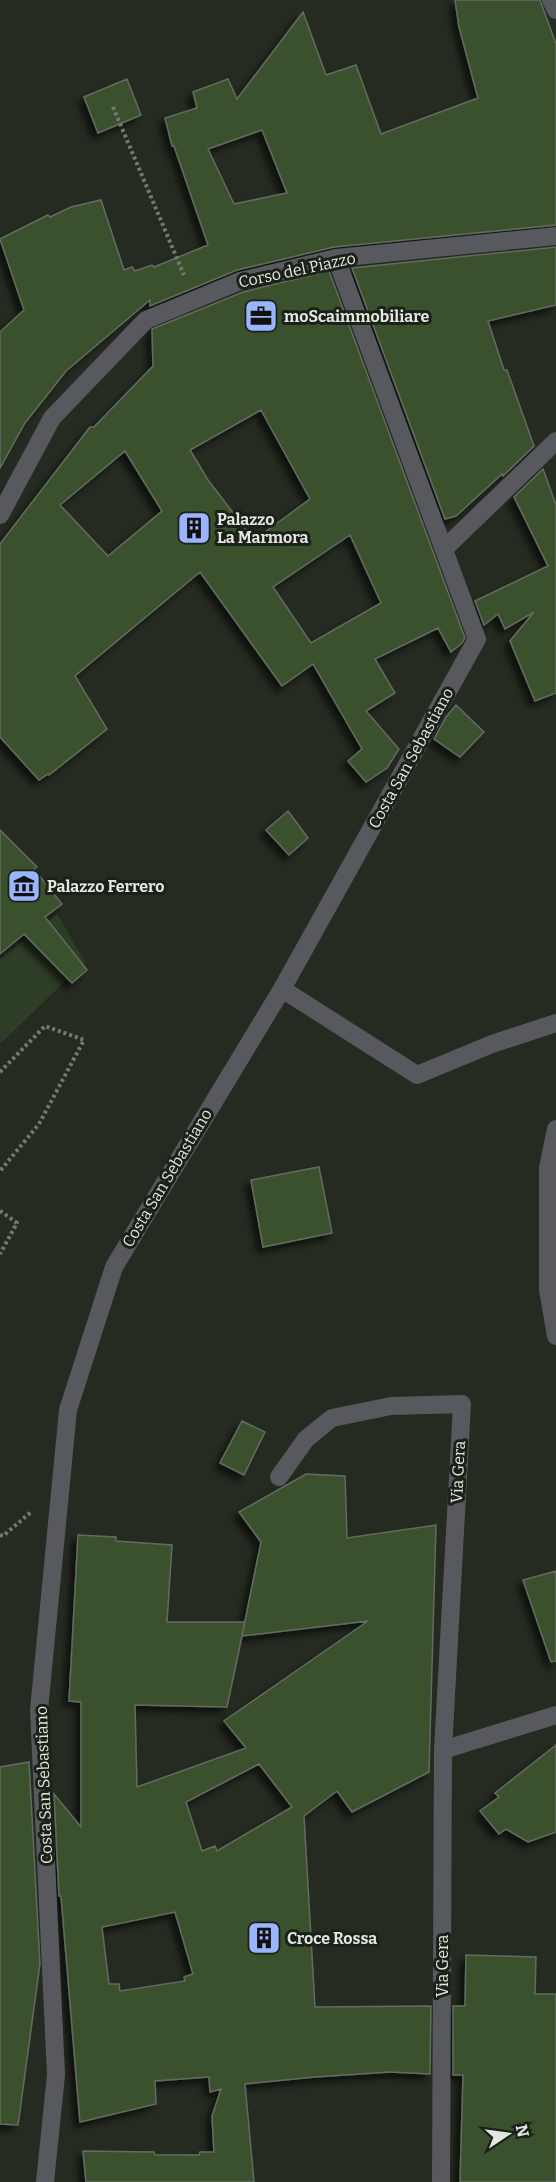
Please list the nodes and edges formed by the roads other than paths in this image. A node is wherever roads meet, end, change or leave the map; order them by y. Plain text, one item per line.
1 (551, 0) edge
2 (556, 10) edge
3 (556, 236) edge
4 (336, 258) junction
5 (556, 441) edge
6 (0, 515) edge
7 (444, 549) junction
8 (282, 989) junction
9 (556, 1023) edge
10 (556, 1129) edge
11 (556, 1336) edge
12 (279, 1477) dead end
13 (556, 1715) edge
14 (443, 1750) junction
15 (45, 2182) edge
16 (441, 2182) edge

1 - 2 street
3 - 4 street, Corso del Piazzo
4 - 6 street, Corso del Piazzo
4 - 7 street, Costa San Sebastiano
5 - 7 street
7 - 8 street, Costa San Sebastiano
8 - 9 street
8 - 15 street, Costa San Sebastiano
10 - 11 street
12 - 14 street, Via Gera
13 - 14 street
14 - 16 street, Via Gera

